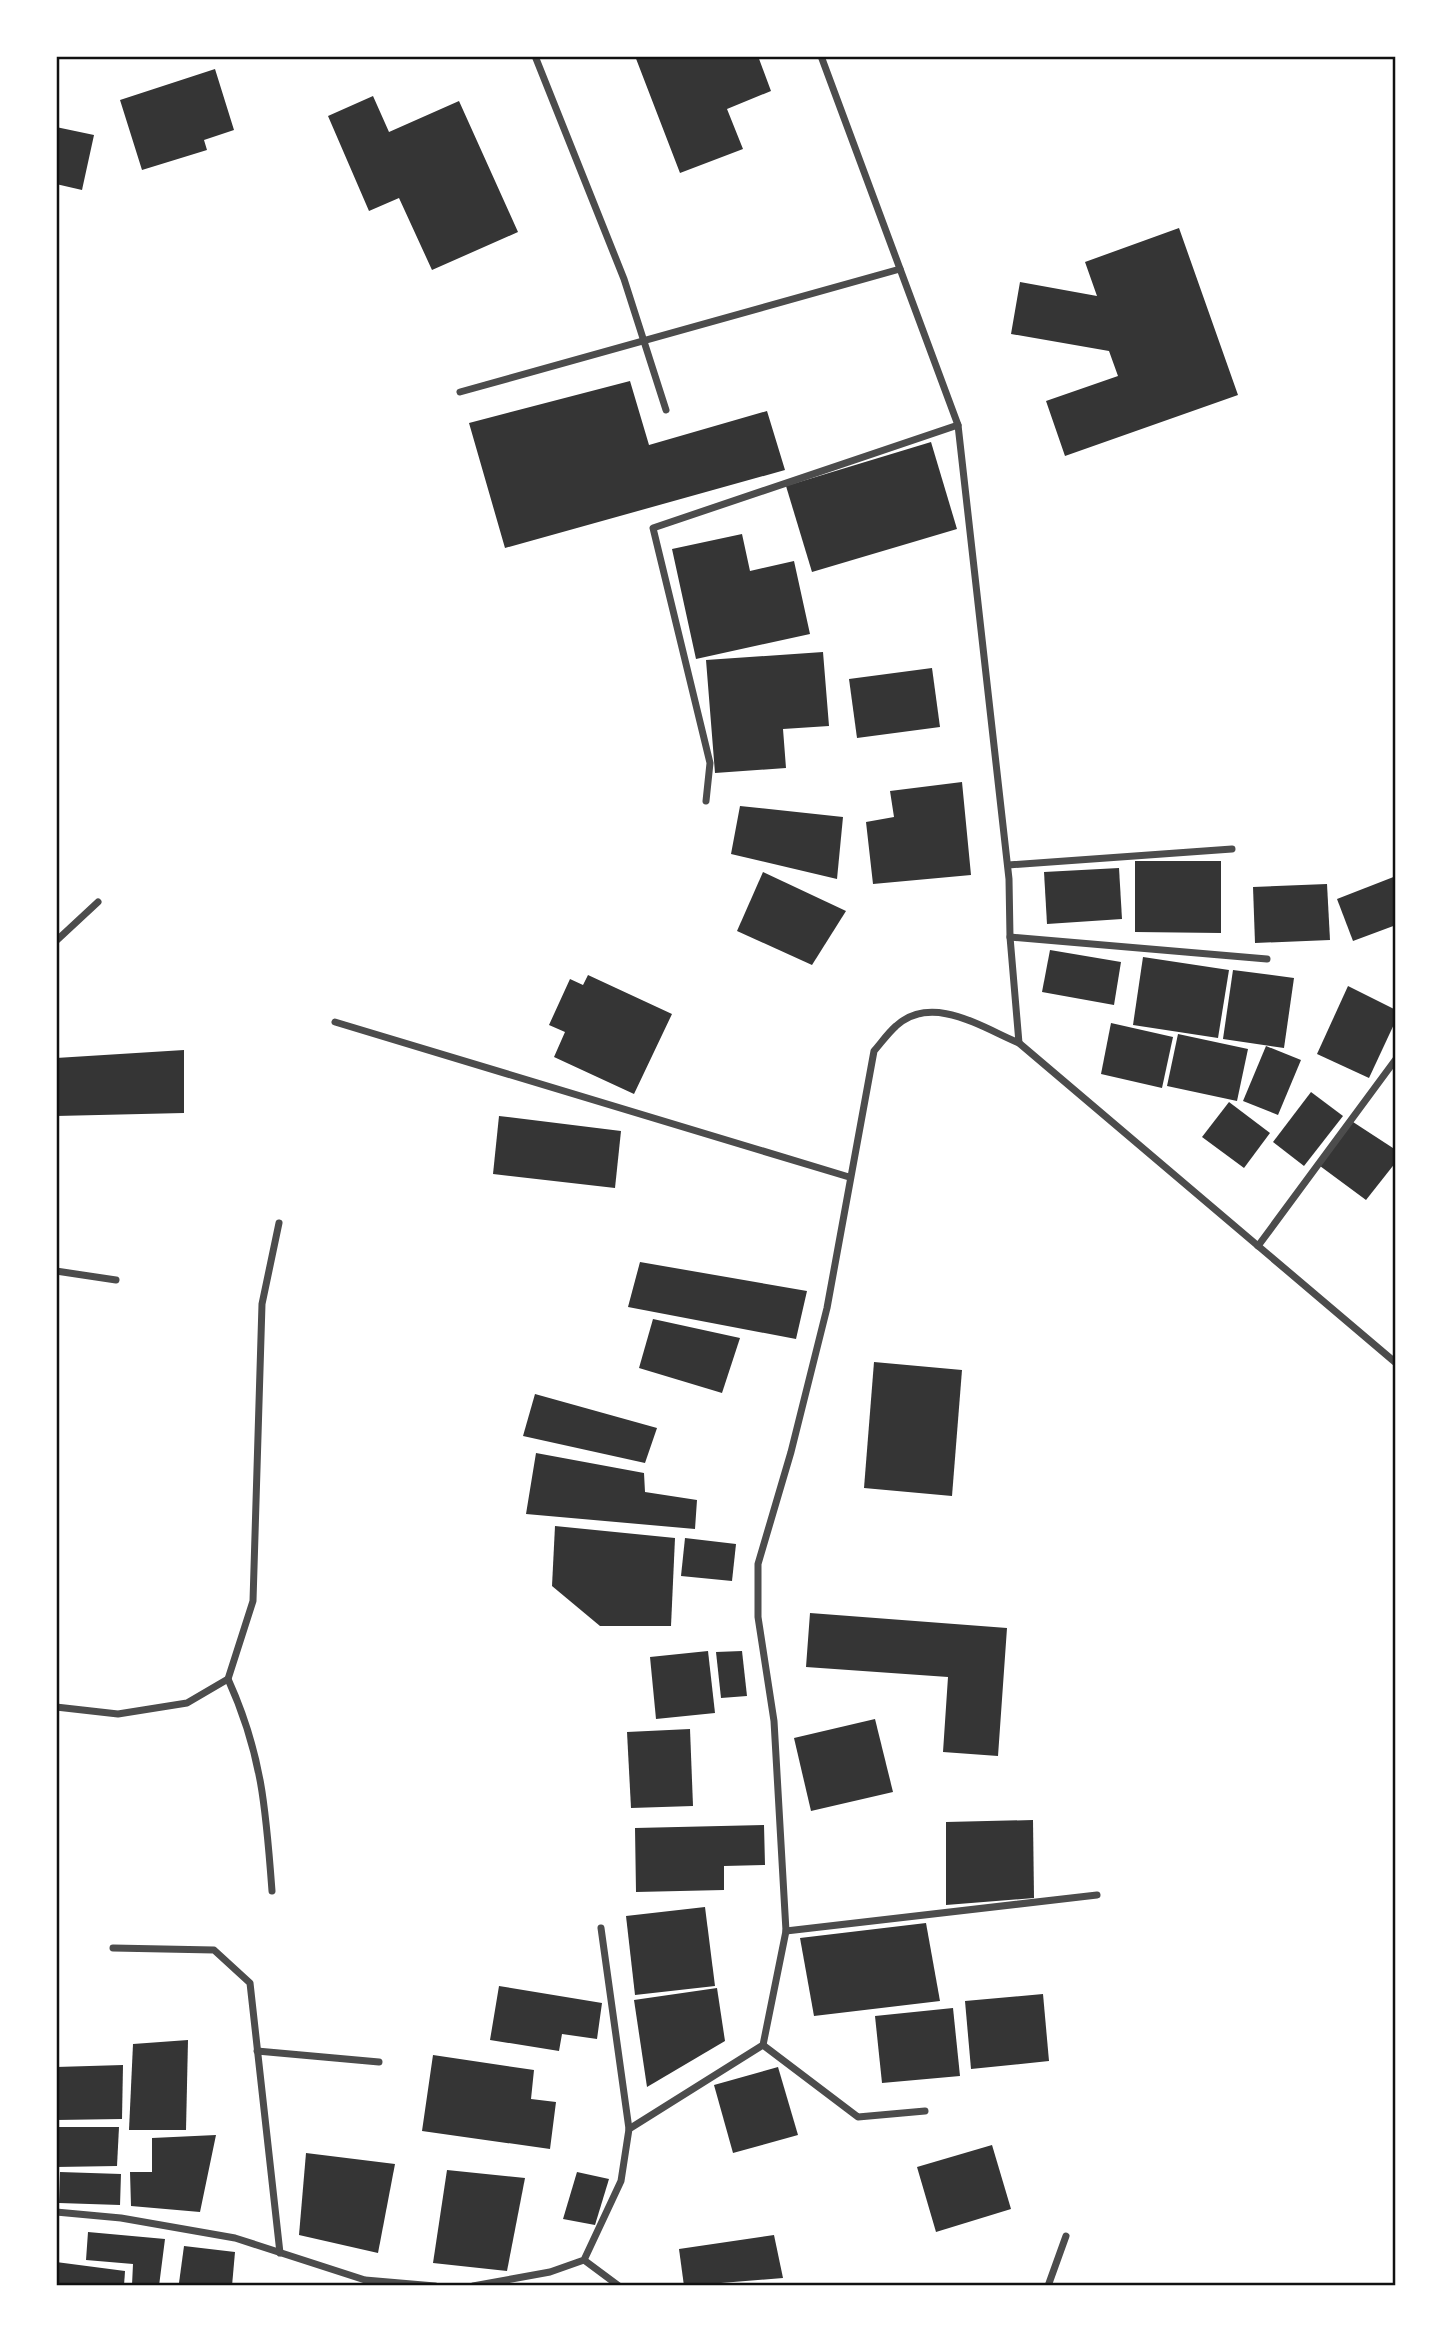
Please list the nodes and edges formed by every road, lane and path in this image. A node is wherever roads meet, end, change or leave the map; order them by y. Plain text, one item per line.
1 (535, 56) edge
2 (821, 56) edge
3 (900, 269) junction
4 (643, 339) junction
5 (460, 392) dead end
6 (666, 410) dead end
7 (958, 425) junction
8 (706, 801) dead end
9 (1232, 849) dead end
10 (1008, 865) junction
11 (98, 902) dead end
12 (1010, 937) junction
13 (56, 940) edge
14 (1267, 958) dead end
15 (335, 1022) dead end
16 (1019, 1043) junction
17 (1396, 1059) edge
18 (849, 1177) junction
19 (279, 1223) dead end
20 (1258, 1246) junction
21 (56, 1271) edge
22 (116, 1280) dead end
23 (1396, 1363) edge
24 (228, 1679) junction
25 (56, 1707) edge
26 (272, 1891) dead end
27 (1097, 1895) dead end
28 (601, 1928) dead end
29 (786, 1931) junction
30 (113, 1948) dead end
31 (764, 2045) junction
32 (257, 2052) junction
33 (379, 2062) dead end
34 (925, 2111) dead end
35 (629, 2129) junction
36 (56, 2212) edge
37 (1066, 2236) dead end
38 (280, 2253) junction
39 (583, 2260) junction
40 (435, 2286) edge
41 (473, 2286) edge
42 (619, 2286) edge
43 (1048, 2286) edge

1 - 4 street
2 - 3 street
3 - 4 street
3 - 7 street
4 - 5 street
4 - 6 street
7 - 8 street
7 - 10 street
9 - 10 street
10 - 12 street
11 - 13 street
12 - 14 street
12 - 16 street
15 - 18 street
16 - 18 street
16 - 20 street
17 - 20 street
18 - 29 street
19 - 24 street
20 - 23 street
21 - 22 street
24 - 25 street
24 - 26 street
27 - 29 street
28 - 35 street
29 - 31 street
30 - 32 street
31 - 34 street
31 - 35 street
32 - 33 street
32 - 38 street
35 - 39 street
36 - 38 street
37 - 43 street
38 - 40 street
39 - 41 street
39 - 42 street

